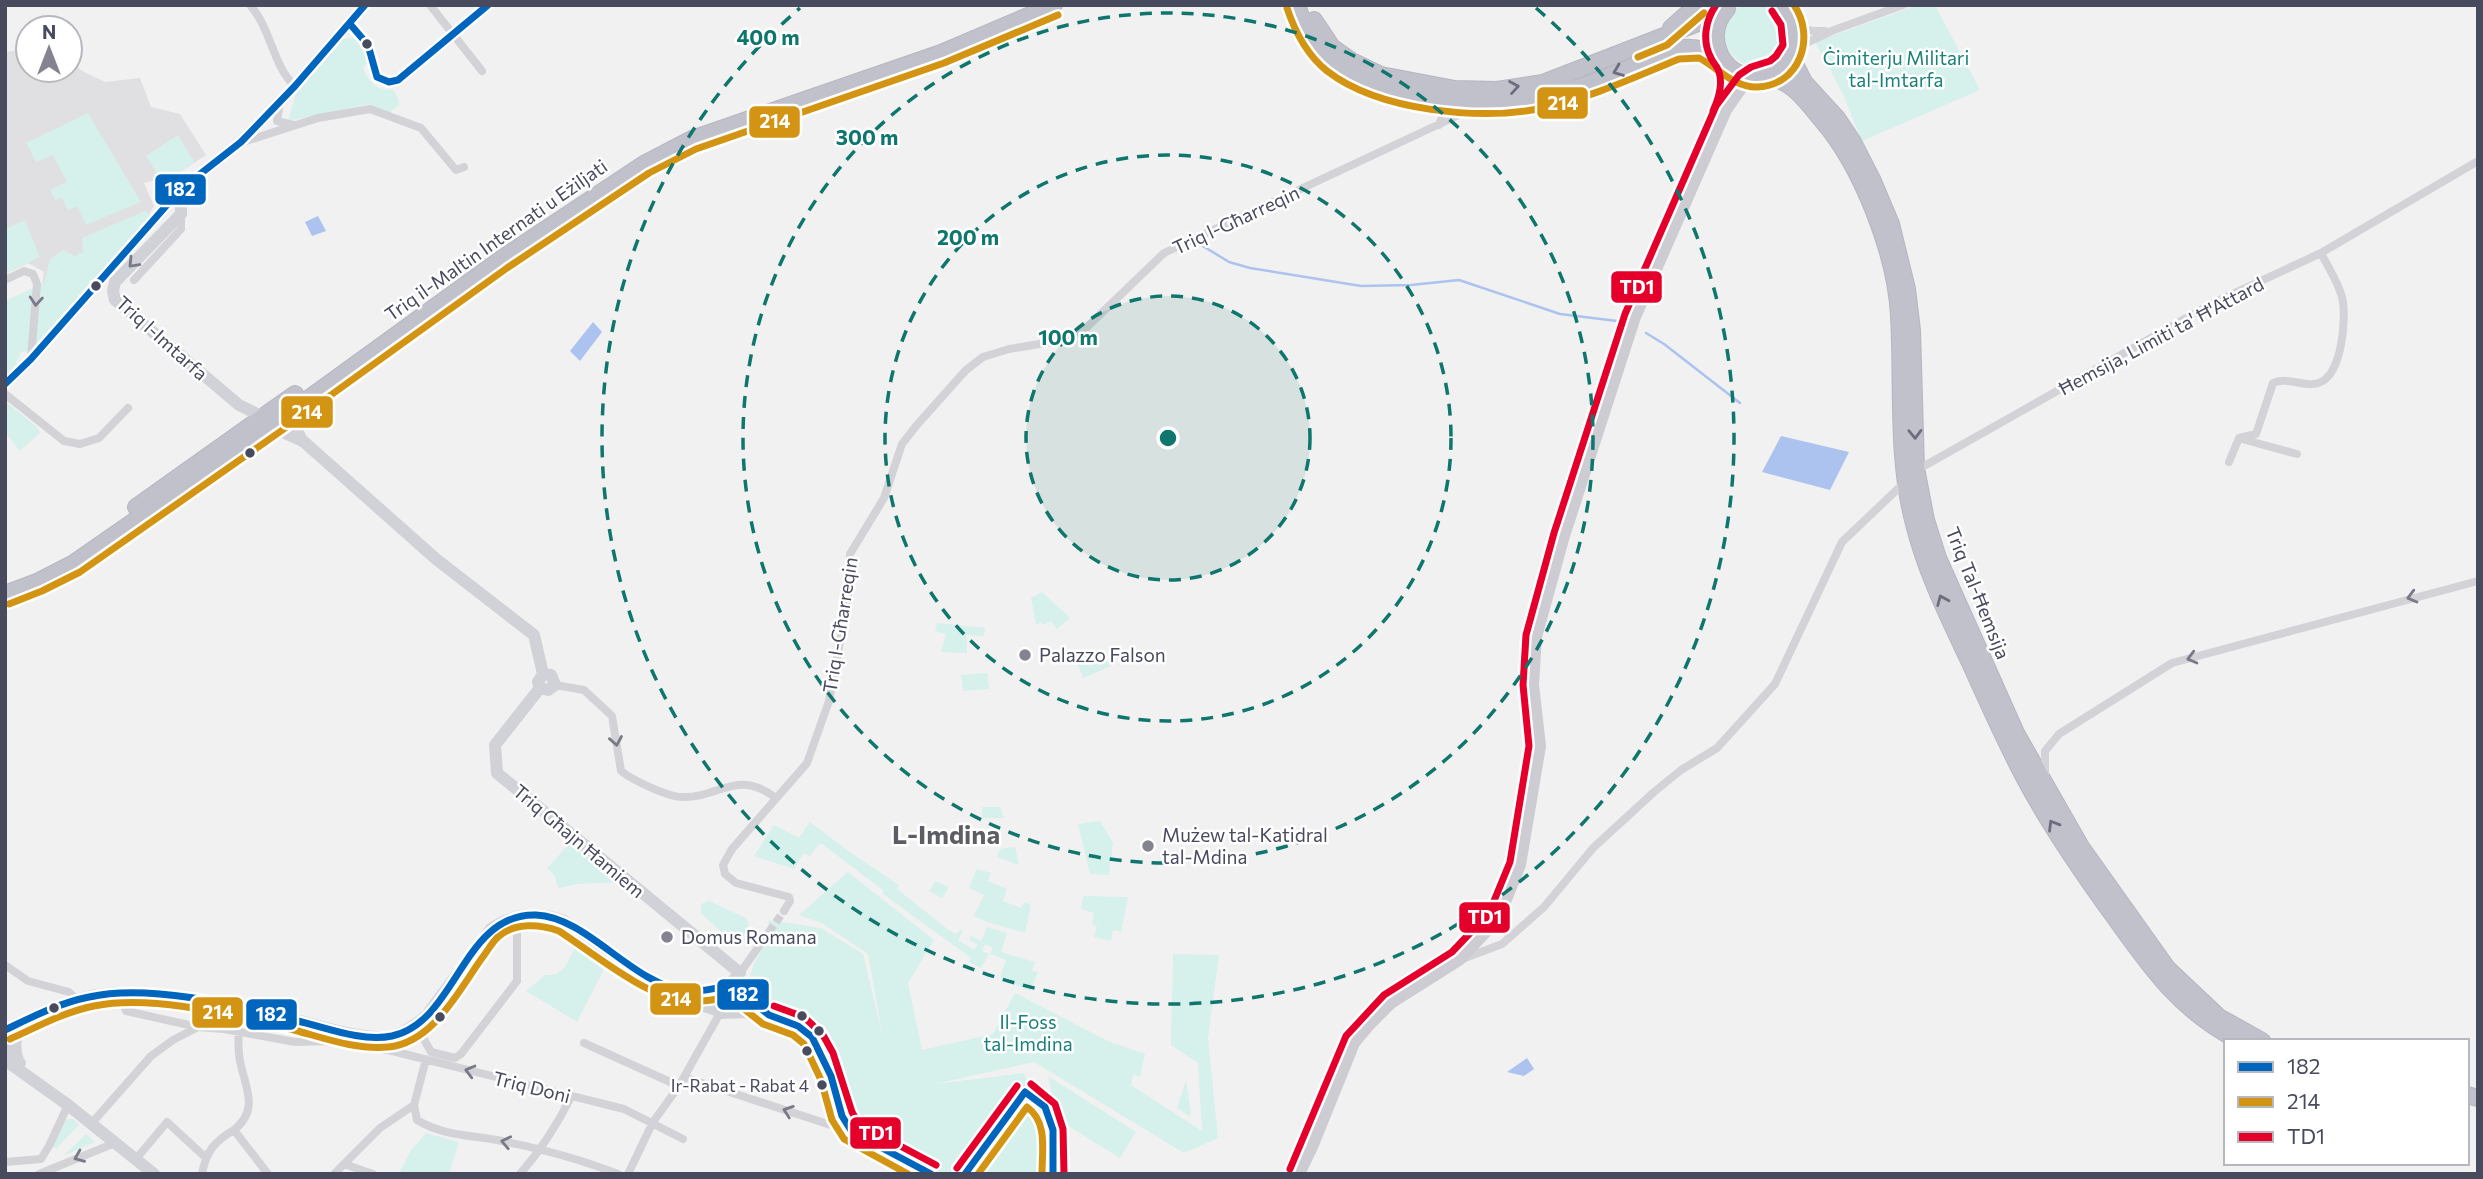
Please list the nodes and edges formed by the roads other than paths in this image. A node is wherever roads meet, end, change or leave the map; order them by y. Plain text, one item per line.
1 (250, 5) edge
2 (365, 5) edge
3 (430, 5) edge
4 (488, 5) edge
5 (1030, 5) edge
6 (1054, 5) edge
7 (1297, 5) edge
8 (1308, 5) edge
9 (1697, 5) edge
10 (1780, 5) edge
11 (1903, 5) edge
12 (1728, 8) edge
13 (349, 24) junction
14 (1794, 27) junction
15 (1834, 30) junction
16 (454, 33) junction
17 (1661, 36) junction
18 (1792, 52) junction
19 (1728, 65) junction
20 (482, 71) dead end
21 (1758, 76) junction
22 (295, 86) junction
23 (1438, 98) junction
24 (280, 102) junction
25 (1486, 103) junction
26 (1726, 110) junction
27 (263, 120) junction
28 (295, 125) junction
29 (1438, 125) junction
30 (275, 132) junction
31 (241, 142) junction
32 (2478, 161) edge
33 (464, 167) dead end
34 (181, 189) junction
35 (181, 214) junction
36 (2321, 253) junction
37 (5, 280) edge
38 (134, 280) dead end
39 (31, 359) junction
40 (5, 384) edge
41 (5, 394) edge
42 (298, 405) junction
43 (128, 408) dead end
44 (267, 421) junction
45 (2239, 438) junction
46 (303, 441) junction
47 (2297, 454) dead end
48 (2229, 461) dead end
49 (1916, 468) junction
50 (1906, 482) junction
51 (2478, 581) edge
52 (5, 584) edge
53 (5, 594) edge
54 (541, 681) junction
55 (555, 685) joint
56 (2047, 789) junction
57 (776, 798) junction
58 (784, 911) dead end
59 (521, 915) junction
60 (769, 932) tunnel mouth
61 (1459, 960) junction
62 (5, 965) edge
63 (740, 973) junction
64 (657, 983) junction
65 (730, 989) junction
66 (121, 993) junction
67 (75, 998) junction
68 (718, 1011) junction
69 (735, 1012) junction
70 (769, 1015) junction
71 (23, 1022) junction
72 (416, 1025) junction
73 (198, 1027) junction
74 (5, 1030) edge
75 (239, 1032) junction
76 (2236, 1039) edge
77 (2258, 1039) edge
78 (387, 1043) junction
79 (584, 1044) dead end
80 (5, 1048) edge
81 (426, 1059) junction
82 (12, 1064) edge
83 (684, 1077) junction
84 (679, 1086) junction
85 (571, 1097) junction
86 (68, 1105) junction
87 (414, 1105) junction
88 (653, 1122) junction
89 (91, 1124) junction
90 (234, 1130) junction
91 (852, 1132) junction
92 (683, 1139) dead end
93 (115, 1143) junction
94 (541, 1149) junction
95 (205, 1157) junction
96 (41, 1158) junction
97 (136, 1159) junction
98 (5, 1163) edge
99 (344, 1164) junction
100 (41, 1172) edge
101 (151, 1173) edge
102 (202, 1174) edge
103 (268, 1174) edge
104 (334, 1174) edge
105 (373, 1174) edge
106 (520, 1174) edge
107 (618, 1174) edge
108 (628, 1174) edge
109 (931, 1174) edge
110 (965, 1174) edge
111 (1053, 1174) edge
112 (1299, 1174) edge

1 - 22 street
2 - 13 street, Triq l-Imtarfa
3 - 16 street
4 - 16 street
5 - 44 highway, Triq il-Maltin Internati u Eżiljati
6 - 42 highway, Triq il-Maltin Internati u Eżiljati
7 - 23 highway, Triq Tal-Ħemsija
8 -> 17 highway
9 - 17 highway
10 - 14 highway
11 - 15 street
12 - 17 highway
12 - 19 highway
13 - 16 street
13 - 22 street, Triq l-Imtarfa
14 - 15 street
14 - 18 highway
15 - 18 street
16 - 20 street
18 - 21 highway
18 -> 49 highway, Triq Tal-Ħemsija
19 - 21 highway, Triq Tal-Ħemsija
19 -> 25 highway, Triq Tal-Ħemsija
19 - 26 main road
21 - 26 main road
21 - 50 highway, Triq Tal-Ħemsija
22 - 24 street, Triq l-Imtarfa
23 - 25 highway, Triq Tal-Ħemsija
23 - 29 street
24 - 27 street, Triq l-Imtarfa
24 - 28 street
25 - 29 street, Triq l-Għarreqin
26 - 61 main road
27 - 30 street
27 - 31 street, Triq l-Imtarfa
28 - 30 street
28 - 33 street
29 - 57 street, Triq l-Għarreqin
30 - 31 street
31 - 34 street, Triq l-Imtarfa
32 - 36 street, Ħemsija, Limiti ta' Ħ'Attard
34 - 35 street, Triq l-Imtarfa
34 - 39 street, Triq l-Imtarfa
35 - 38 street, Triq l-Imtarfa
35 -> 44 street, Triq l-Imtarfa
36 - 45 street
36 - 49 street, Ħemsija, Limiti ta' Ħ'Attard
37 -> 39 street
39 - 40 street, Triq l-Imtarfa
41 - 43 street
42 - 44 highway, Triq il-Maltin Internati u Eżiljati
42 - 46 street
44 - 46 street
44 - 52 highway, Triq il-Maltin Internati u Eżiljati
44 - 53 highway, Triq il-Maltin Internati u Eżiljati
45 - 47 street
45 - 48 street
46 - 54 street
49 - 56 highway, Triq Tal-Ħemsija
50 - 61 street
76 -> 50 highway, Triq Tal-Ħemsija
51 -> 56 street
54 - 55 street
54 - 63 street, Triq Għajn Ħamiem
55 -> 57 street
56 - 77 highway, Triq Tal-Ħemsija
57 - 58 street, Triq l-Għarreqin
59 - 64 street
59 - 72 street
59 - 72 street
60 - 63 street
61 - 112 main road
62 - 67 street
63 - 65 street
64 - 65 street
64 - 68 street
65 - 68 street
65 - 69 street
65 - 70 street
66 - 67 street
66 - 73 street, Triq Doni
66 - 78 street
67 - 71 street
68 - 69 street
68 - 83 street
69 - 70 street
70 - 91 street
71 - 74 street
71 - 82 street
72 - 78 street
73 - 75 street, Triq Doni
73 - 89 street
75 - 78 street, Triq Doni
75 - 90 street
78 - 81 street, Triq Doni
79 - 84 street
80 - 82 street
85 -> 81 street, Triq Doni
81 - 87 street
82 - 86 street
83 - 84 street
91 -> 83 street
84 - 88 street
85 - 88 street, Triq Doni
85 - 94 street
86 - 89 street
86 - 96 street
94 -> 87 street
87 - 99 street
88 - 92 street, Triq Doni
88 - 108 street
89 - 93 street
90 - 95 street
90 - 103 street
91 - 109 street
93 - 97 street
93 -> 100 street
94 - 106 street
94 - 107 street
95 - 97 street
95 - 102 street
96 - 98 street
96 - 100 street
97 - 101 street
99 - 104 street
99 - 105 street
110 - 111 street

